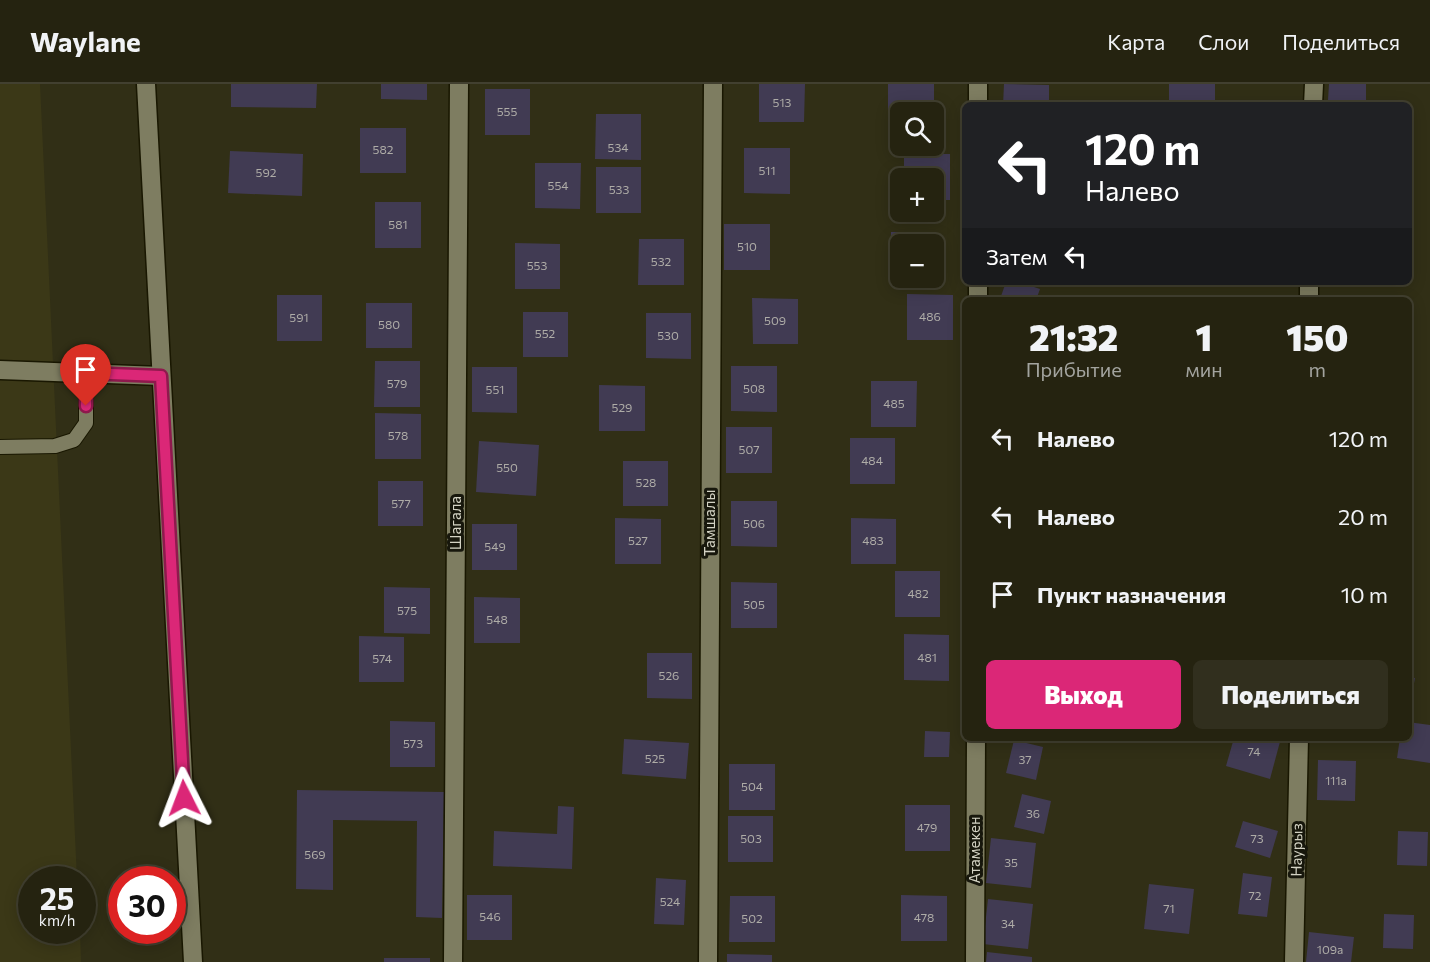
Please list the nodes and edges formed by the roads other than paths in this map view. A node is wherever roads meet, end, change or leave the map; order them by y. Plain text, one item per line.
1 (146, 84) edge
2 (459, 84) edge
3 (712, 84) edge
4 (978, 84) edge
5 (1314, 84) edge
6 (978, 102) edge
7 (1313, 102) edge
8 (0, 370) edge
9 (86, 373) junction
10 (161, 376) junction
11 (0, 447) edge
12 (976, 741) edge
13 (1299, 741) edge
14 (193, 962) edge
15 (453, 962) edge
16 (708, 962) edge
17 (975, 962) edge
18 (1294, 962) edge

1 - 10 street
2 - 15 street, Шагала
3 - 16 street, Тамшалы
4 - 6 street
5 - 7 street
8 - 9 street
9 - 10 street
9 - 11 lane
10 - 14 street
12 - 17 street, Атамекен
13 - 18 street, Наурыз

